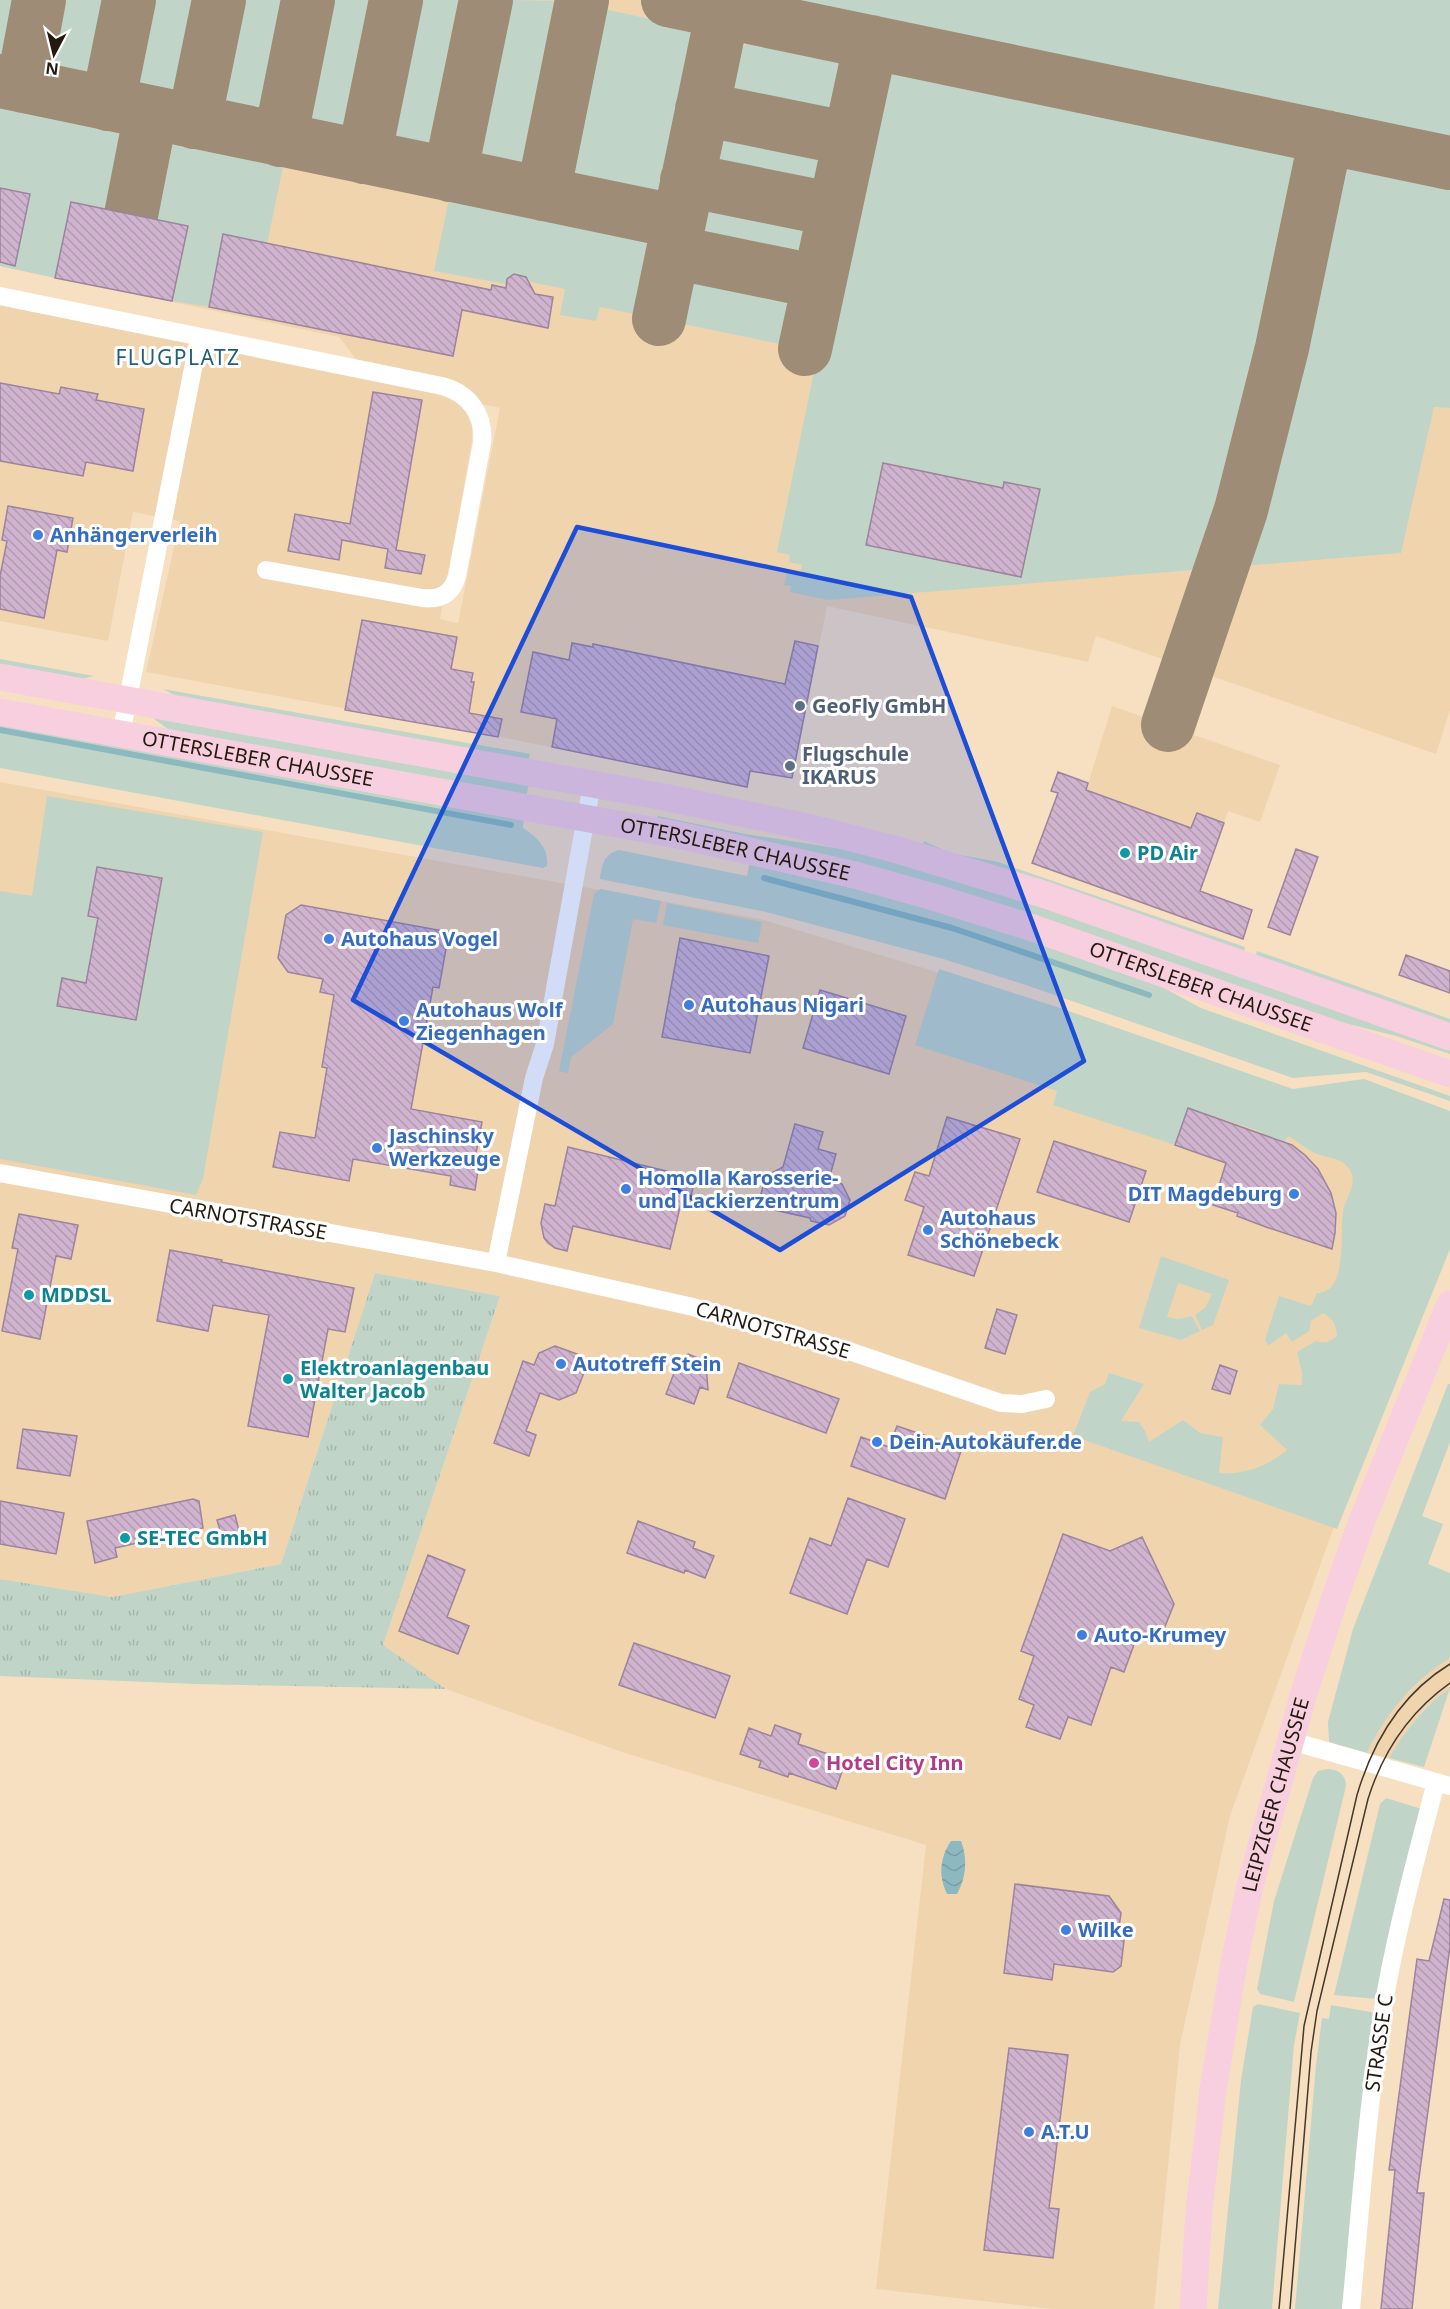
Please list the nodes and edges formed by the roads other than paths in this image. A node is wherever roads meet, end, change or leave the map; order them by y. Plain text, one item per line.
1 (0, 296) edge
2 (199, 338) junction
3 (266, 570) dead end
4 (0, 677) edge
5 (128, 700) junction
6 (0, 712) edge
7 (121, 734) junction
8 (591, 784) junction
9 (585, 818) junction
10 (1450, 1037) edge
11 (1450, 1074) edge
12 (0, 1173) edge
13 (496, 1263) junction
14 (1450, 1304) edge
15 (1046, 1399) dead end
16 (1291, 1740) junction
17 (1443, 1784) edge
18 (1193, 2309) edge
19 (1351, 2309) edge

1 - 2 street
2 - 3 street
2 - 5 street
4 - 5 main road, OTTERSLEBER CHAUSSEE
5 - 7 street
5 - 8 main road, OTTERSLEBER CHAUSSEE
6 - 7 main road, OTTERSLEBER CHAUSSEE
7 - 9 main road, OTTERSLEBER CHAUSSEE
8 - 9 street
8 - 10 main road, OTTERSLEBER CHAUSSEE
9 - 11 main road, OTTERSLEBER CHAUSSEE
9 - 13 street
12 - 13 street, CARNOTSTRASSE
13 - 15 street, CARNOTSTRASSE
14 - 16 main road, LEIPZIGER CHAUSSEE
16 - 17 street
16 - 18 main road, LEIPZIGER CHAUSSEE
17 - 19 street, STRASSE C

